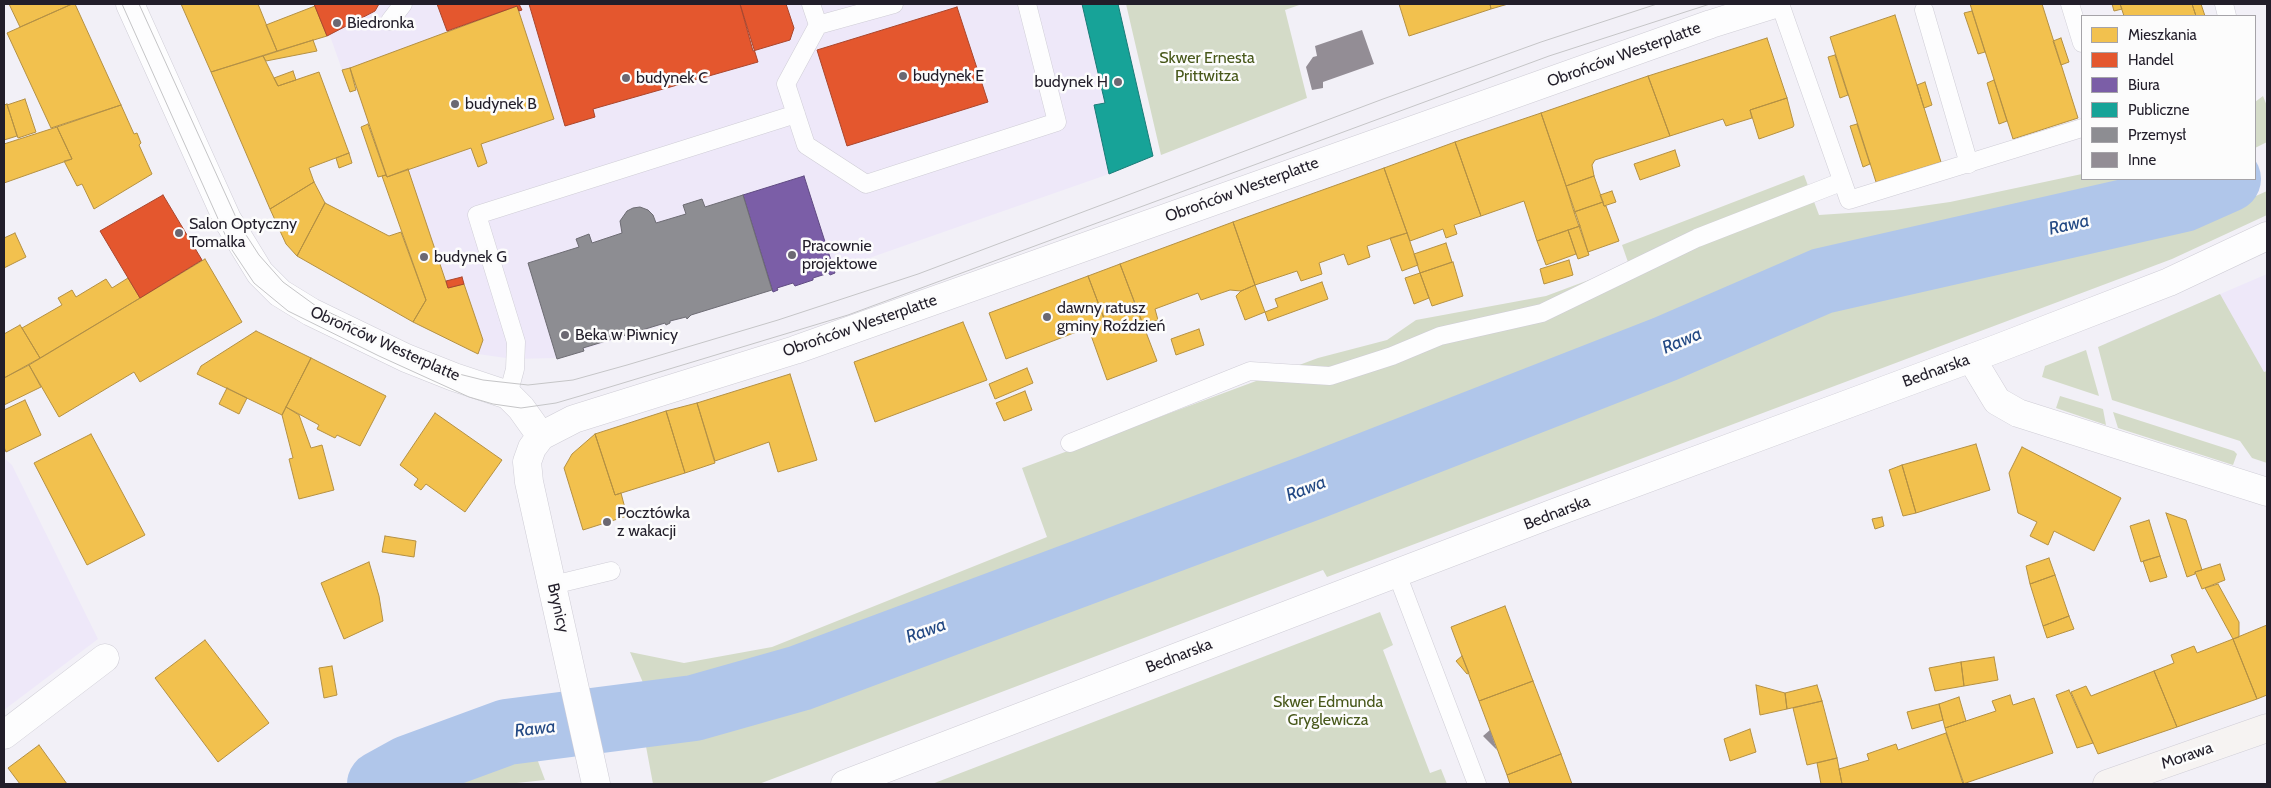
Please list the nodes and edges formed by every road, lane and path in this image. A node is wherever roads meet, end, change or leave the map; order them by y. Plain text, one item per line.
1 (130, 4) edge
2 (403, 4) edge
3 (811, 4) edge
4 (894, 4) edge
5 (1027, 4) edge
6 (1775, 4) edge
7 (1780, 4) edge
8 (2070, 4) edge
9 (1747, 8) edge
10 (1924, 10) dead end
11 (390, 21) dead end
12 (818, 25) junction
13 (2081, 40) edge
14 (796, 114) junction
15 (2081, 128) edge
16 (1969, 164) junction
17 (1841, 182) junction
18 (2267, 236) edge
19 (1971, 358) junction
20 (508, 395) junction
21 (542, 436) junction
22 (1070, 443) dead end
23 (2267, 492) edge
24 (611, 571) dead end
25 (1397, 574) junction
26 (553, 585) junction
27 (105, 658) dead end
28 (2267, 728) edge
29 (4, 735) edge
30 (596, 784) edge
31 (845, 784) edge
32 (1477, 784) edge
33 (2107, 784) edge

1 - 20 street, Obrońców Westerplatte
2 - 11 lane
3 - 12 lane
4 - 12 lane
5 - 14 lane
6 - 9 street, Obrońców Westerplatte
7 - 17 lane
8 - 13 lane
9 - 21 street, Obrońców Westerplatte
10 - 16 lane
12 - 14 lane
14 - 20 lane
15 - 16 lane
16 - 17 lane
17 - 22 lane
18 - 19 street, Bednarska
19 - 23 street
19 - 25 street, Bednarska
20 - 21 street, Obrońców Westerplatte
21 - 26 street, Brynicy
24 - 26 lane
25 - 31 street, Bednarska
25 - 32 lane
26 - 30 street, Brynicy
27 - 29 street
28 - 33 street, Morawa

